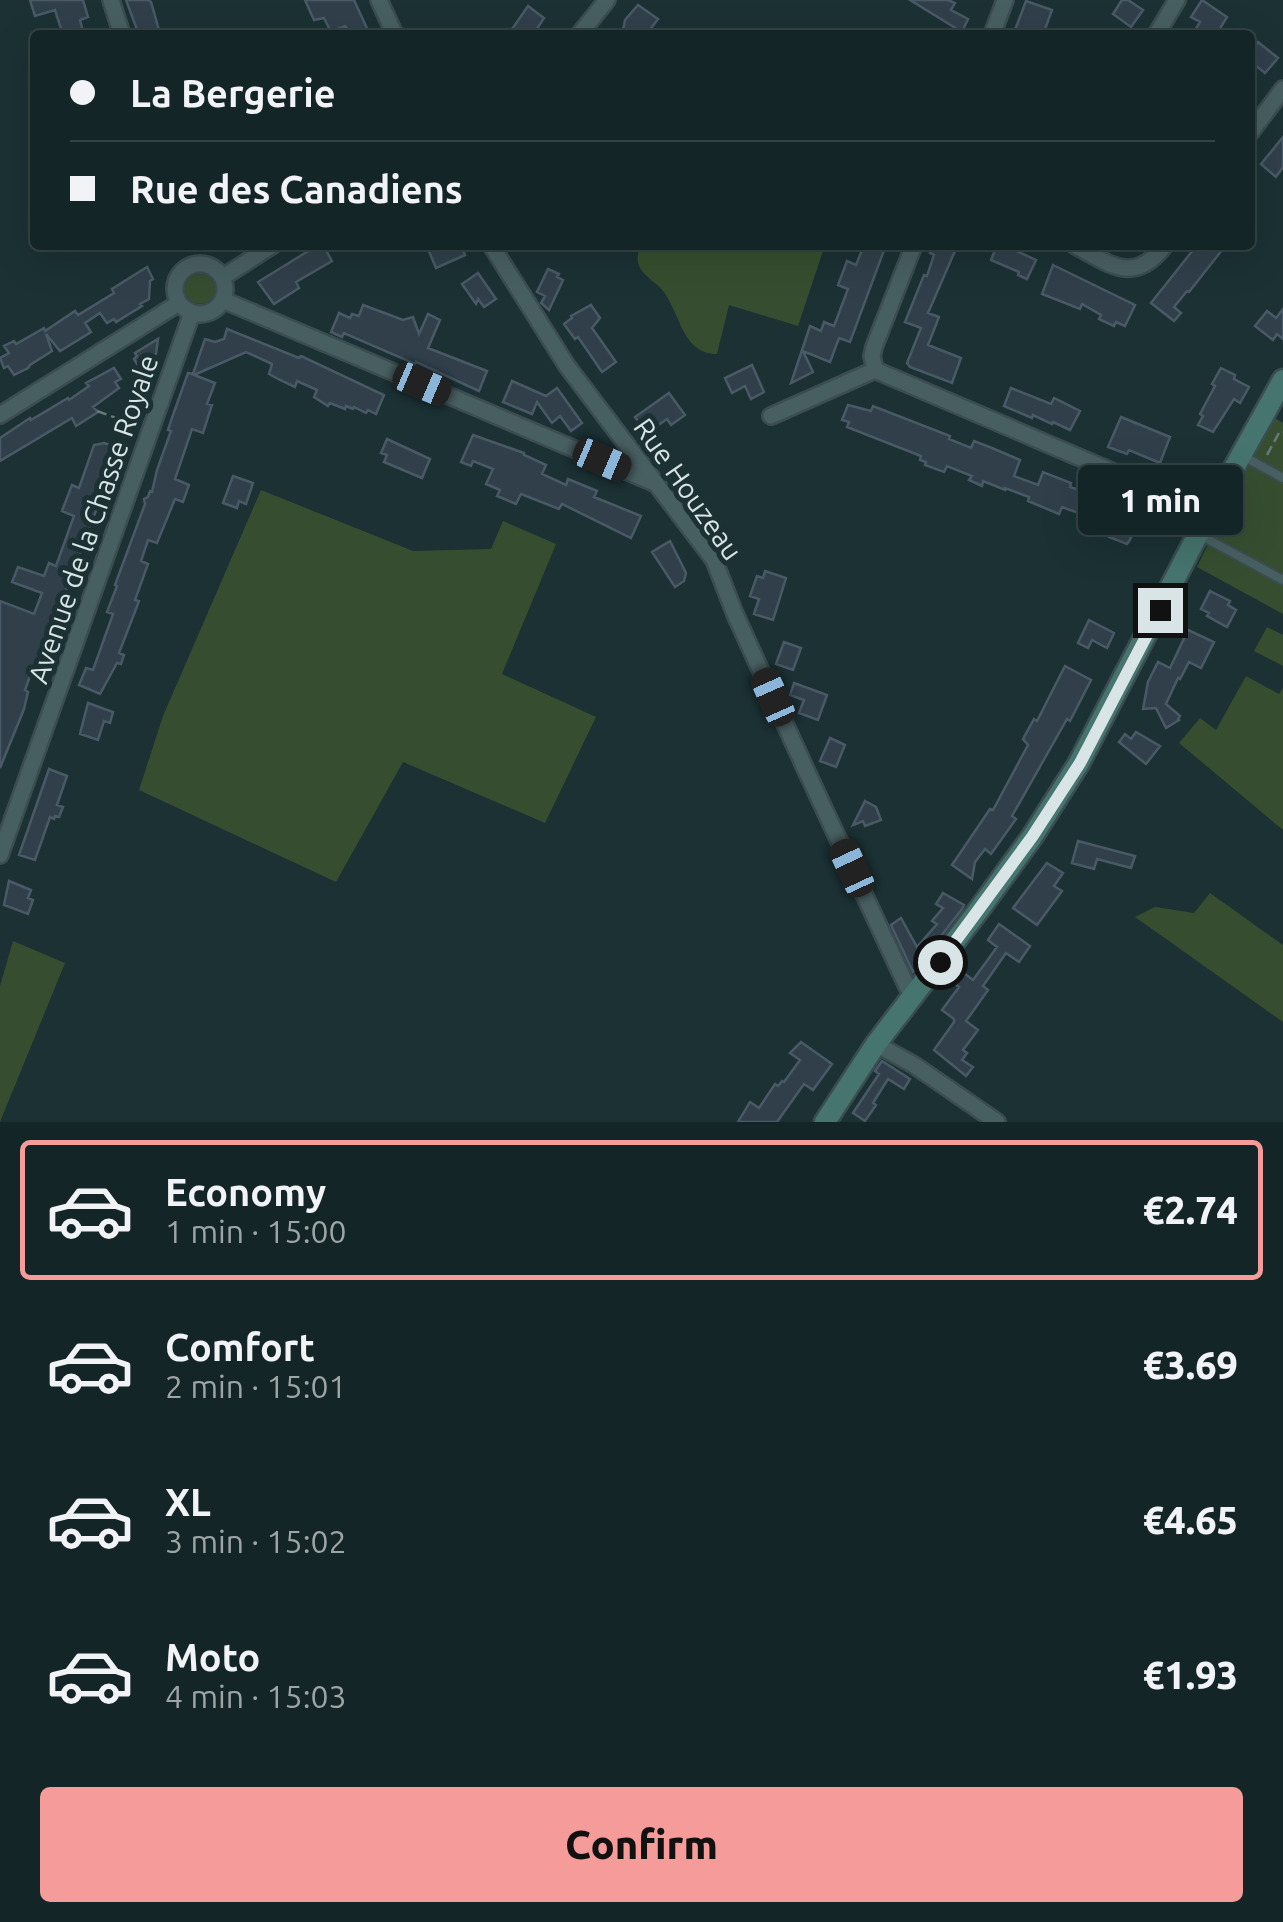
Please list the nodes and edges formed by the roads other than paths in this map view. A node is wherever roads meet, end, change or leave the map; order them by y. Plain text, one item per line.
1 (111, 0) edge
2 (380, 0) edge
3 (607, 0) edge
4 (1005, 0) edge
5 (1177, 0) edge
6 (120, 30) edge
7 (393, 30) edge
8 (584, 30) edge
9 (994, 30) edge
10 (1159, 30) edge
11 (1283, 89) edge
12 (1255, 126) edge
13 (265, 250) edge
14 (493, 250) edge
15 (912, 250) edge
16 (1084, 250) edge
17 (1161, 250) edge
18 (223, 277) junction
19 (223, 300) junction
20 (186, 308) junction
21 (875, 370) junction
22 (1279, 394) edge
23 (0, 415) edge
24 (771, 416) dead end
25 (1242, 455) junction
26 (1283, 478) edge
27 (658, 484) junction
28 (1209, 513) junction
29 (1198, 534) junction
30 (1283, 580) edge
31 (0, 854) edge
32 (912, 997) junction
33 (876, 1044) junction
34 (825, 1122) edge
35 (997, 1122) edge

1 - 6 street
2 - 7 street
3 - 8 street
4 - 9 street
5 - 10 street
11 - 12 street
13 - 18 street
14 - 27 street, Rue Houzeau
15 - 21 street
16 - 17 street
18 - 19 street
18 - 20 street
19 - 20 street
19 - 27 street
20 - 23 street
20 - 31 street, Avenue de la Chasse Royale
21 - 24 street
21 - 28 street
22 - 25 street
25 - 26 lane
25 - 28 street
27 - 32 street, Rue Houzeau
28 - 29 street
29 - 30 lane
29 - 32 street
32 - 33 street
33 - 34 street
33 - 35 street

